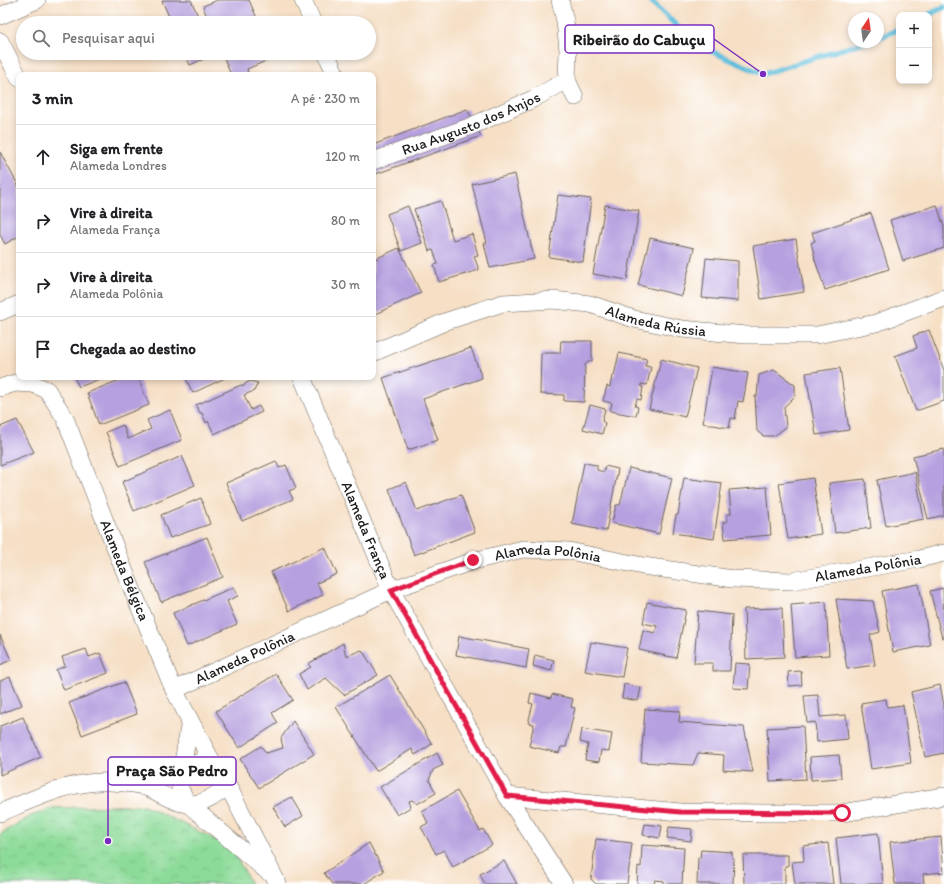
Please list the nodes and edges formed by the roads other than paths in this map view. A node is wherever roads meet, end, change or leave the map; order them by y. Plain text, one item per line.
1 (37, 0) edge
2 (303, 0) edge
3 (560, 0) edge
4 (0, 16) edge
5 (310, 16) edge
6 (0, 41) edge
7 (329, 60) edge
8 (16, 72) edge
9 (335, 72) edge
10 (567, 80) junction
11 (575, 97) dead end
12 (376, 159) edge
13 (944, 298) edge
14 (16, 305) edge
15 (0, 312) edge
16 (376, 352) edge
17 (308, 380) edge
18 (0, 388) edge
19 (944, 553) edge
20 (391, 590) junction
21 (174, 690) junction
22 (190, 721) junction
23 (210, 758) junction
24 (182, 768) junction
25 (144, 786) junction
26 (228, 786) junction
27 (507, 796) junction
28 (944, 796) edge
29 (188, 804) junction
30 (0, 813) edge
31 (276, 881) edge
32 (564, 884) edge

1 - 4 street
2 - 5 street
3 - 10 street
6 - 8 street
7 - 9 street
10 - 11 street
10 - 12 street, Rua Augusto dos Anjos
13 - 16 street, Alameda Rússia
14 - 15 street
17 - 20 street, Alameda França
18 - 21 street, Alameda Bélgica
19 - 20 street, Alameda Polônia
20 - 21 street, Alameda Polônia
20 - 27 street, Alameda França
21 - 22 street, Alameda Bélgica
22 - 23 street, Alameda Bélgica
22 - 24 street
23 - 24 street
23 - 26 street
24 - 25 street
24 - 29 street
25 - 29 street
25 - 30 street
26 - 29 street
26 - 31 street
27 - 28 street
27 - 32 street, Alameda França
29 - 31 street

